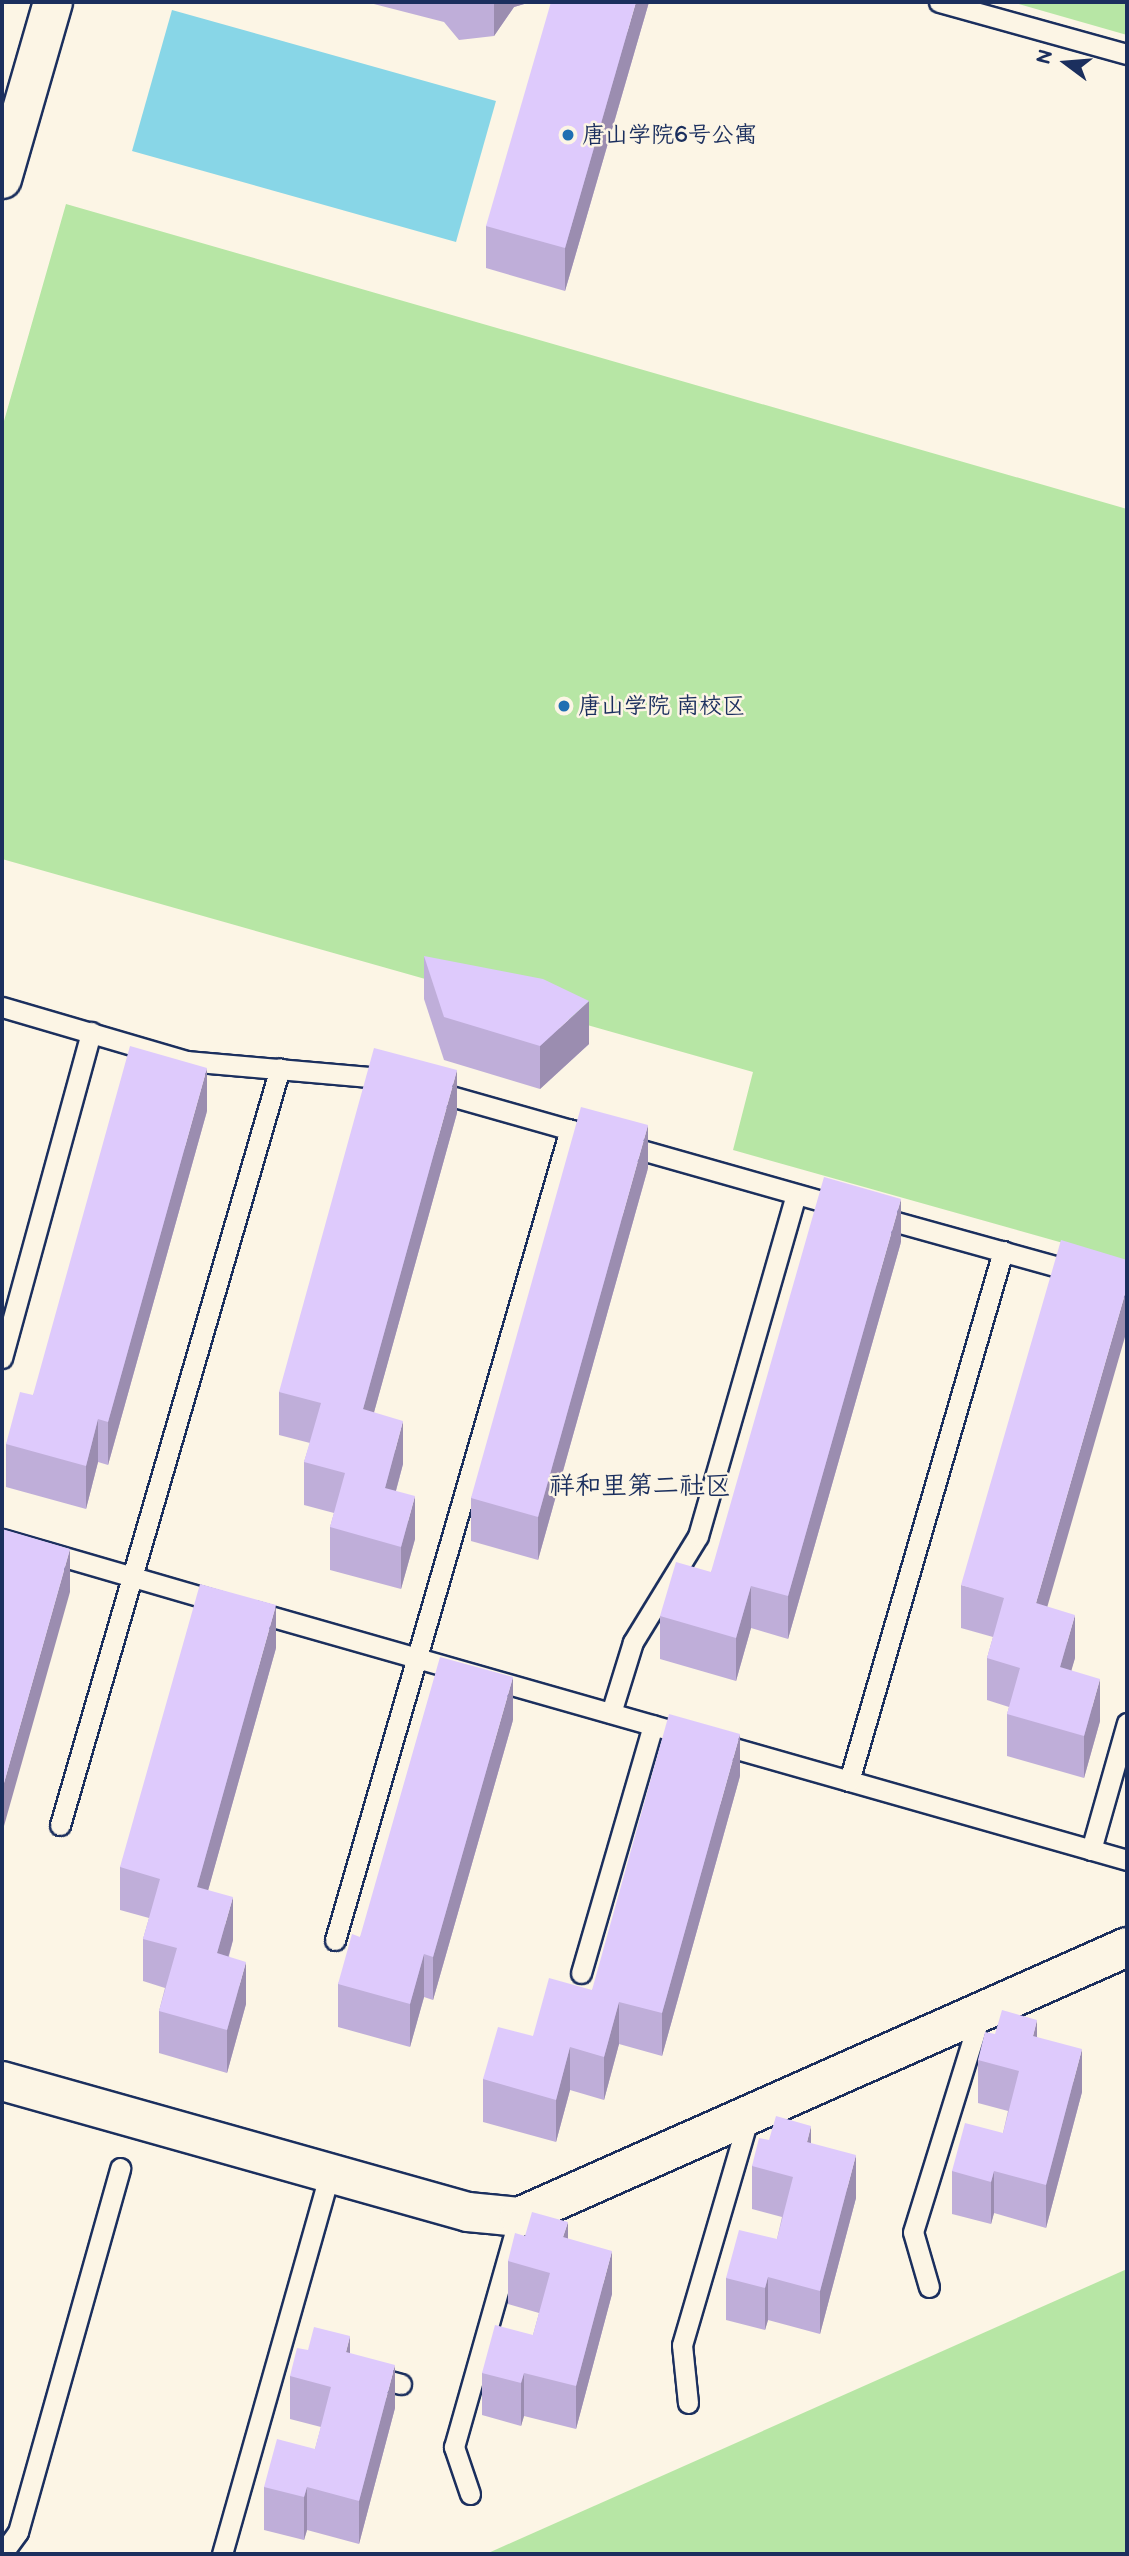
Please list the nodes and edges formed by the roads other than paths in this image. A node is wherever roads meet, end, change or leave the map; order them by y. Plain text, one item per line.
1 (53, 2) edge
2 (939, 2) edge
3 (1127, 54) edge
4 (2, 178) edge
5 (2, 1007) edge
6 (91, 1032) junction
7 (279, 1068) junction
8 (570, 1129) junction
9 (796, 1195) junction
10 (1003, 1251) junction
11 (1127, 1286) edge
12 (2, 1357) edge
13 (2, 1539) edge
14 (131, 1577) junction
15 (416, 1658) junction
16 (611, 1713) junction
17 (1127, 1723) edge
18 (653, 1725) junction
19 (849, 1781) junction
20 (60, 1825) dead end
21 (1091, 1850) junction
22 (1127, 1860) edge
23 (335, 1940) dead end
24 (1127, 1947) edge
25 (582, 1973) dead end
26 (982, 2011) junction
27 (2, 2081) edge
28 (750, 2114) junction
29 (120, 2168) dead end
30 (330, 2173) junction
31 (519, 2217) junction
32 (929, 2287) dead end
33 (279, 2351) junction
34 (304, 2357) edge
35 (352, 2371) edge
36 (401, 2384) dead end
37 (688, 2403) dead end
38 (470, 2494) dead end
39 (6, 2553) edge
40 (222, 2554) edge

1 - 4 street
2 - 3 lane
5 - 6 lane
6 - 7 lane
6 - 12 lane
7 - 8 lane
7 - 14 lane
8 - 9 lane
8 - 15 lane
9 - 10 lane
9 - 16 lane
10 - 11 lane
10 - 19 lane
13 - 14 lane
14 - 15 lane
14 - 20 lane
15 - 16 lane
15 - 23 lane
16 - 18 lane
17 - 21 lane
18 - 19 lane
18 - 25 lane
19 - 21 lane
21 - 22 lane
24 - 26 street
26 - 28 street
26 - 32 lane
27 - 30 street
28 - 31 street
28 - 37 lane
29 - 39 lane
30 - 31 street
30 - 33 lane
31 - 38 lane
33 - 34 lane
33 - 40 lane
35 - 36 lane

